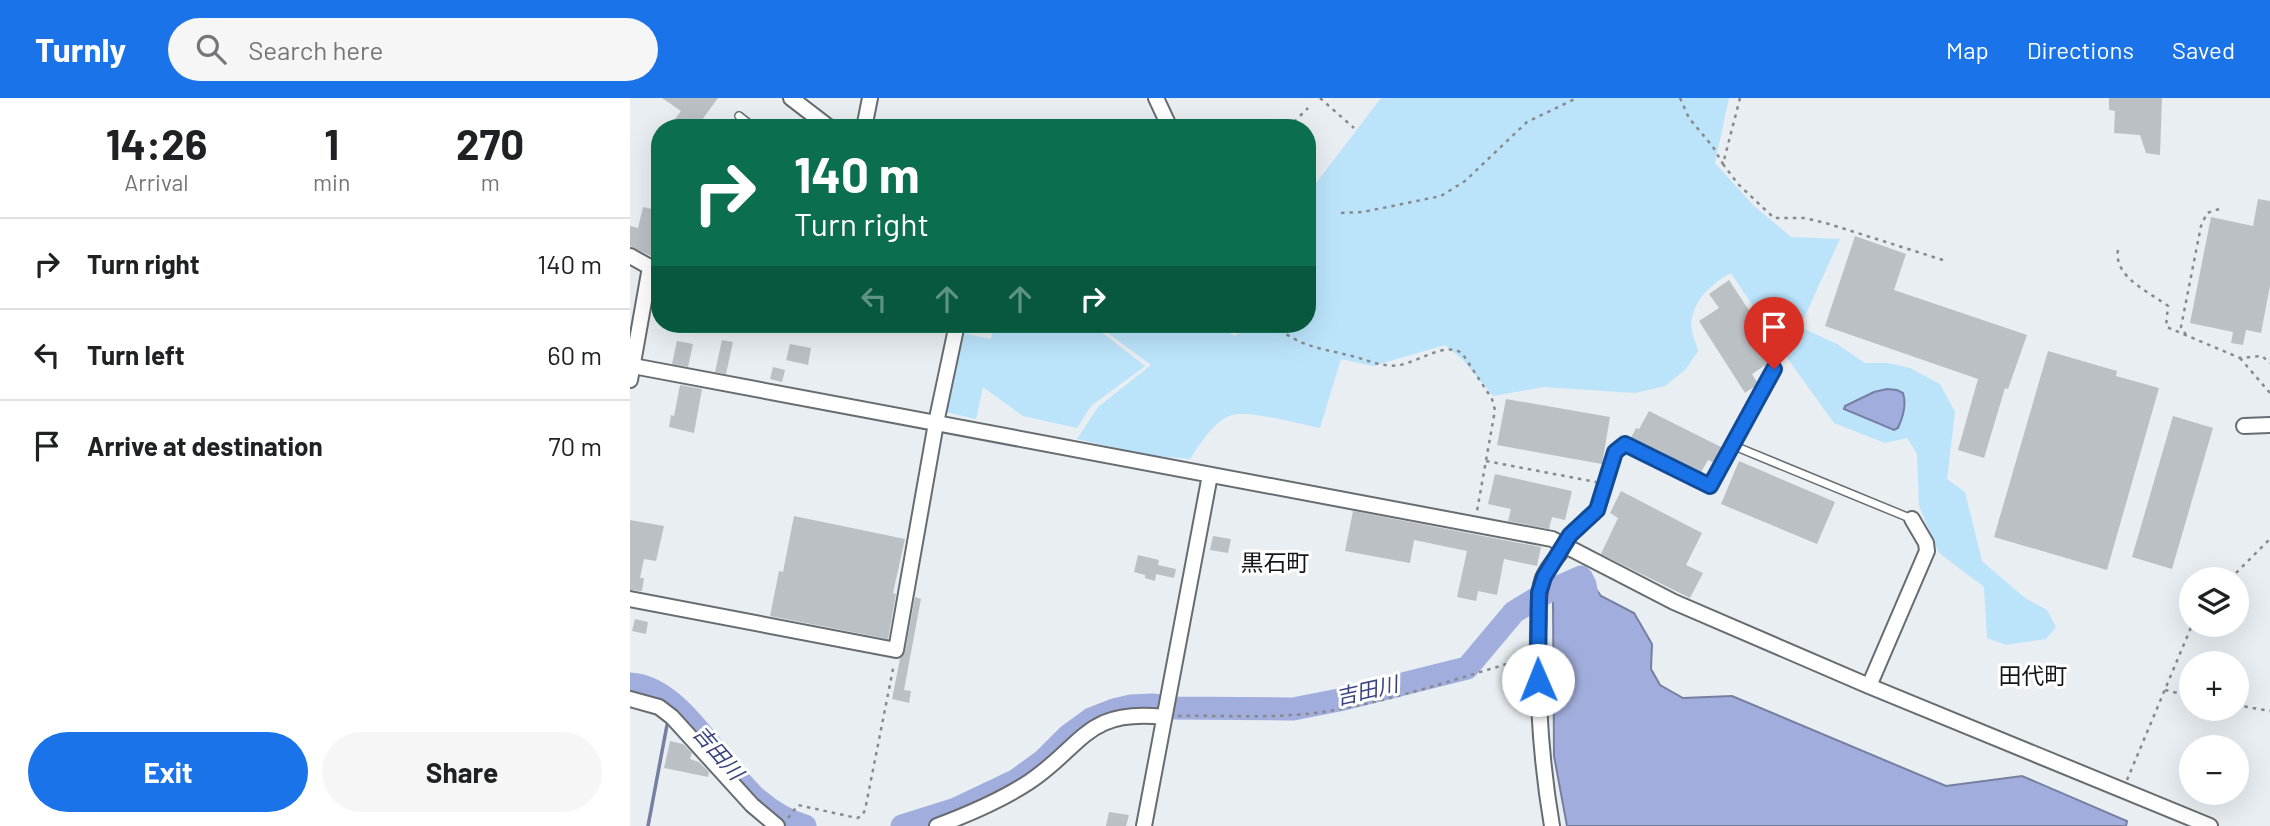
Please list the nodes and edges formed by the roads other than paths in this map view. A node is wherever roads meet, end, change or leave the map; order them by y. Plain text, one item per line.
1 (791, 98) edge
2 (870, 98) edge
3 (1156, 98) edge
4 (739, 116) dead end
5 (743, 119) edge
6 (818, 119) edge
7 (866, 119) edge
8 (1166, 119) edge
9 (630, 256) edge
10 (955, 333) edge
11 (1774, 369) dead end
12 (631, 373) edge
13 (936, 423) junction
14 (2270, 425) edge
15 (2244, 426) dead end
16 (1732, 445) junction
17 (1210, 475) junction
18 (1912, 519) joint
19 (1564, 547) junction
20 (630, 599) edge
21 (1869, 686) junction
22 (630, 699) edge
23 (1164, 716) junction
24 (777, 826) edge
25 (937, 826) edge
26 (1144, 826) edge
27 (1552, 826) edge
28 (2210, 826) edge

1 - 6 street
2 - 7 street
3 - 8 street
4 - 5 lane
9 - 12 street
10 - 13 street
11 - 16 lane
12 - 13 street
13 - 17 street
13 - 20 street
14 - 15 street
16 - 18 lane
16 - 19 lane
17 - 19 street
17 - 23 street
18 - 21 street
19 - 21 street
19 - 27 street
21 - 28 street
22 - 24 street
23 - 25 street
23 - 26 street

